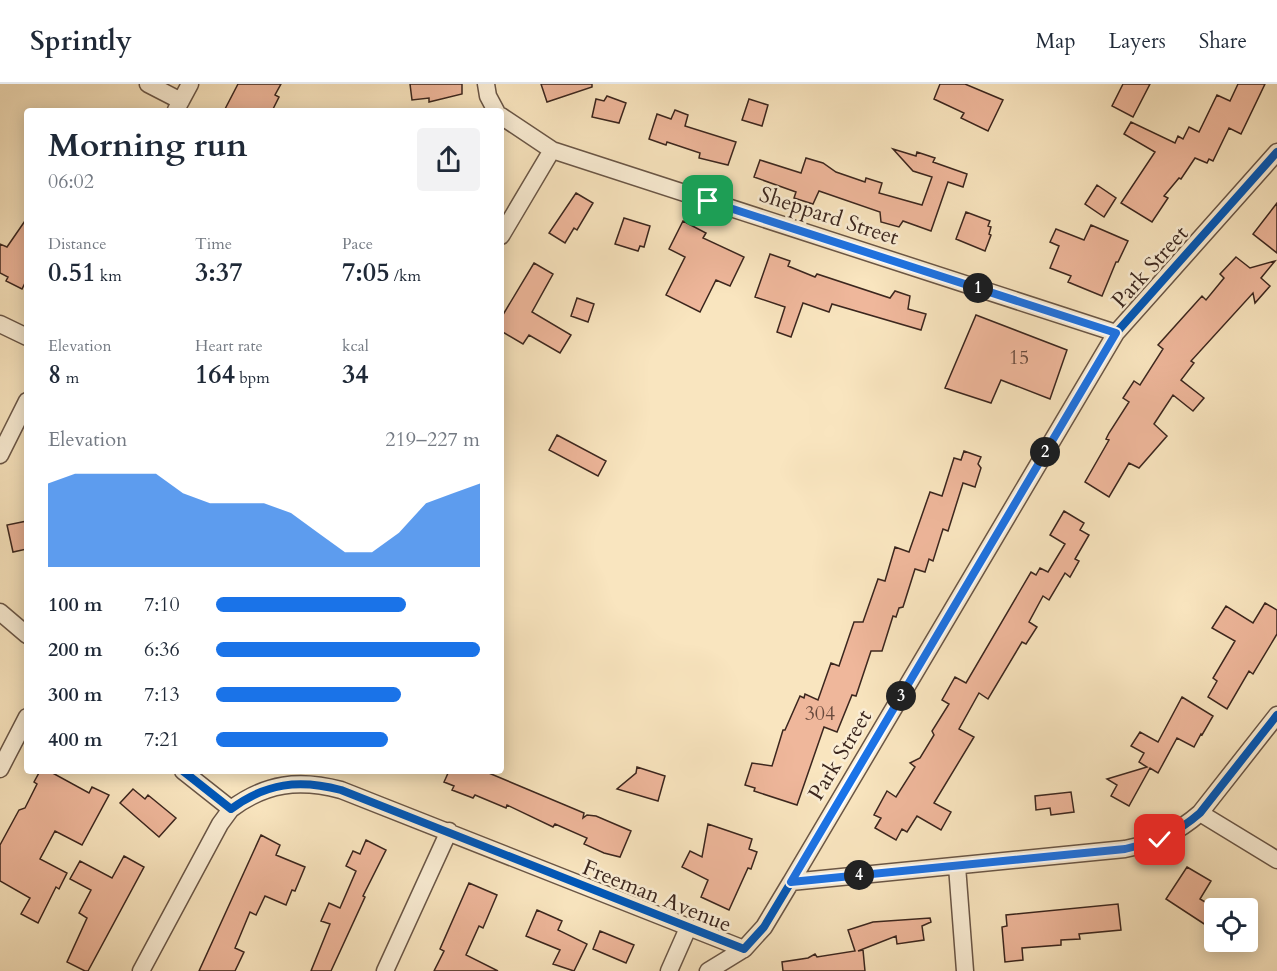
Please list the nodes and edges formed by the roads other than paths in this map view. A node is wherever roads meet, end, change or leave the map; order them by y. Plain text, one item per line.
1 (148, 84) edge
2 (190, 84) edge
3 (486, 84) edge
4 (178, 106) edge
5 (494, 108) edge
6 (504, 118) edge
7 (552, 150) junction
8 (1277, 152) edge
9 (504, 231) edge
10 (0, 324) edge
11 (1116, 333) junction
12 (24, 336) edge
13 (24, 407) edge
14 (0, 455) edge
15 (0, 612) edge
16 (24, 632) edge
17 (1277, 715) edge
18 (24, 723) edge
19 (0, 769) edge
20 (188, 774) edge
21 (231, 810) junction
22 (1200, 813) junction
23 (449, 831) junction
24 (1277, 860) edge
25 (957, 866) junction
26 (791, 882) junction
27 (688, 928) junction
28 (744, 949) junction
29 (141, 971) edge
30 (385, 971) edge
31 (669, 971) edge
32 (708, 971) edge
33 (965, 971) edge

1 - 4 street
2 - 4 street
3 - 5 street
6 - 7 street, Sheppard Street
7 - 9 street
7 - 11 street, Sheppard Street
8 - 11 street, Park Street
10 - 12 street
11 - 26 street, Park Street
13 - 14 street
15 - 16 street
17 - 22 street
18 - 19 street
20 - 21 street
21 - 23 street, Freeman Avenue
21 - 29 street
22 - 24 street
22 - 25 street
23 - 27 street, Freeman Avenue
23 - 30 street
25 - 26 street
25 - 33 street
26 - 28 street, Freeman Avenue
27 - 28 street, Freeman Avenue
27 - 31 street
28 - 32 street

